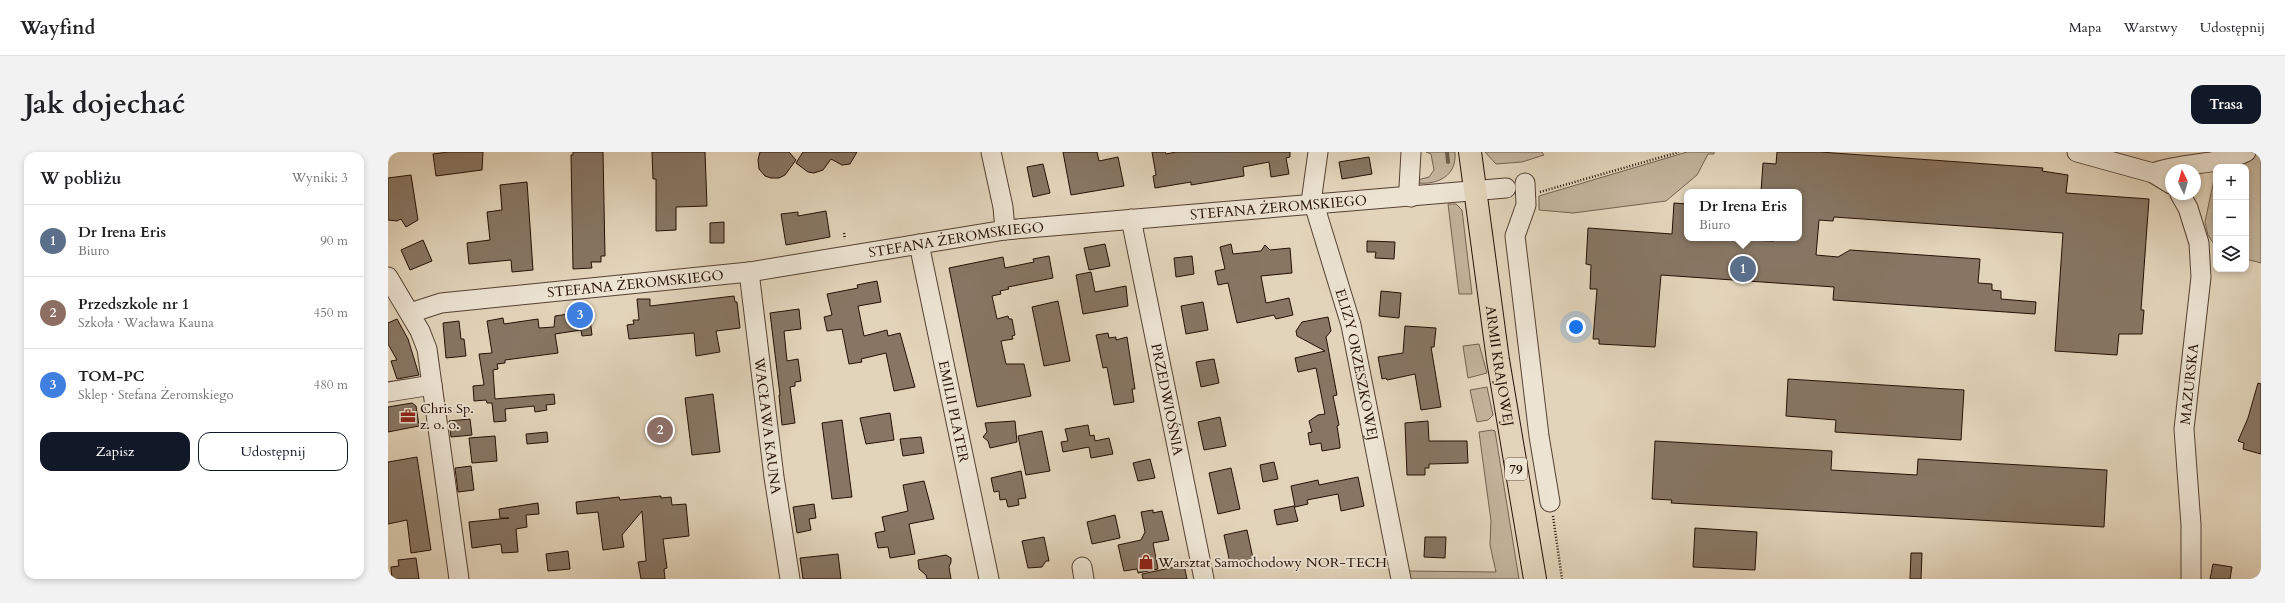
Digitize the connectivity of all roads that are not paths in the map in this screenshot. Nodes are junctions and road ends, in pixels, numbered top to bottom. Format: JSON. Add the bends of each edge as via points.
{"nodes":[{"id":1,"x":991,"y":152,"type":"edge"},
{"id":2,"x":1318,"y":152,"type":"edge"},
{"id":3,"x":1411,"y":152,"type":"edge"},
{"id":4,"x":1470,"y":152,"type":"edge"},
{"id":5,"x":2077,"y":152,"type":"edge"},
{"id":6,"x":2246,"y":152,"type":"edge"},
{"id":7,"x":2153,"y":173,"type":"junction"},
{"id":8,"x":2165,"y":180,"type":"edge"},
{"id":9,"x":1506,"y":188,"type":"dead end"},
{"id":10,"x":1526,"y":190,"type":"road end"},
{"id":11,"x":1474,"y":191,"type":"junction"},
{"id":12,"x":1411,"y":197,"type":"junction"},
{"id":13,"x":2183,"y":200,"type":"edge"},
{"id":14,"x":1314,"y":204,"type":"junction"},
{"id":15,"x":1131,"y":219,"type":"junction"},
{"id":16,"x":1005,"y":230,"type":"junction"},
{"id":17,"x":919,"y":244,"type":"junction"},
{"id":18,"x":749,"y":272,"type":"junction"},
{"id":19,"x":388,"y":277,"type":"edge"},
{"id":20,"x":410,"y":313,"type":"junction"},
{"id":21,"x":432,"y":385,"type":"junction"},
{"id":22,"x":388,"y":392,"type":"edge"},
{"id":23,"x":1550,"y":502,"type":"road end"},
{"id":24,"x":459,"y":579,"type":"edge"},
{"id":25,"x":790,"y":579,"type":"edge"},
{"id":26,"x":989,"y":579,"type":"edge"},
{"id":27,"x":1204,"y":579,"type":"edge"},
{"id":28,"x":1401,"y":579,"type":"edge"},
{"id":29,"x":1535,"y":579,"type":"edge"},
{"id":30,"x":2191,"y":579,"type":"edge"}],
"edges":[{"from":1,"to":16,"type":"street","via":[[1003,207]]},
{"from":2,"to":14,"type":"street","name":"ELIZY ORZESZKOWEJ","via":[[1312,195]]},
{"from":3,"to":12,"type":"street"},
{"from":4,"to":11,"type":"main road","name":"ARMII KRAJOWEJ","number":"79"},
{"from":5,"to":7,"type":"street"},
{"from":6,"to":7,"type":"street","via":[[2212,163],[2165,168]]},
{"from":7,"to":8,"type":"street"},
{"from":9,"to":11,"type":"street","name":"STEFANA ŻEROMSKIEGO"},
{"from":10,"to":23,"type":"street","via":[[1525,210],[1515,236],[1539,436]]},
{"from":11,"to":12,"type":"street","name":"STEFANA ŻEROMSKIEGO"},
{"from":11,"to":29,"type":"main road","name":"ARMII KRAJOWEJ","number":"79","via":[[1498,360]]},
{"from":12,"to":14,"type":"street","name":"STEFANA ŻEROMSKIEGO"},
{"from":13,"to":30,"type":"street","name":"MAZURSKA","via":[[2199,243],[2201,277],[2184,429],[2191,525]]},
{"from":14,"to":15,"type":"street","name":"STEFANA ŻEROMSKIEGO"},
{"from":14,"to":28,"type":"street","name":"ELIZY ORZESZKOWEJ","via":[[1351,325]]},
{"from":15,"to":16,"type":"street","name":"STEFANA ŻEROMSKIEGO"},
{"from":15,"to":27,"type":"street","name":"PRZEDWIOŚNIA"},
{"from":16,"to":17,"type":"street","name":"STEFANA ŻEROMSKIEGO"},
{"from":17,"to":18,"type":"street","name":"STEFANA ŻEROMSKIEGO"},
{"from":17,"to":26,"type":"street","name":"EMILII PLATER"},
{"from":18,"to":20,"type":"street","name":"STEFANA ŻEROMSKIEGO","via":[[441,303]]},
{"from":18,"to":25,"type":"street","name":"WACŁAWA KAUNA","via":[[774,477]]},
{"from":19,"to":20,"type":"street"},
{"from":20,"to":21,"type":"street","via":[[427,349]]},
{"from":21,"to":22,"type":"street"},
{"from":21,"to":24,"type":"street"}]}
